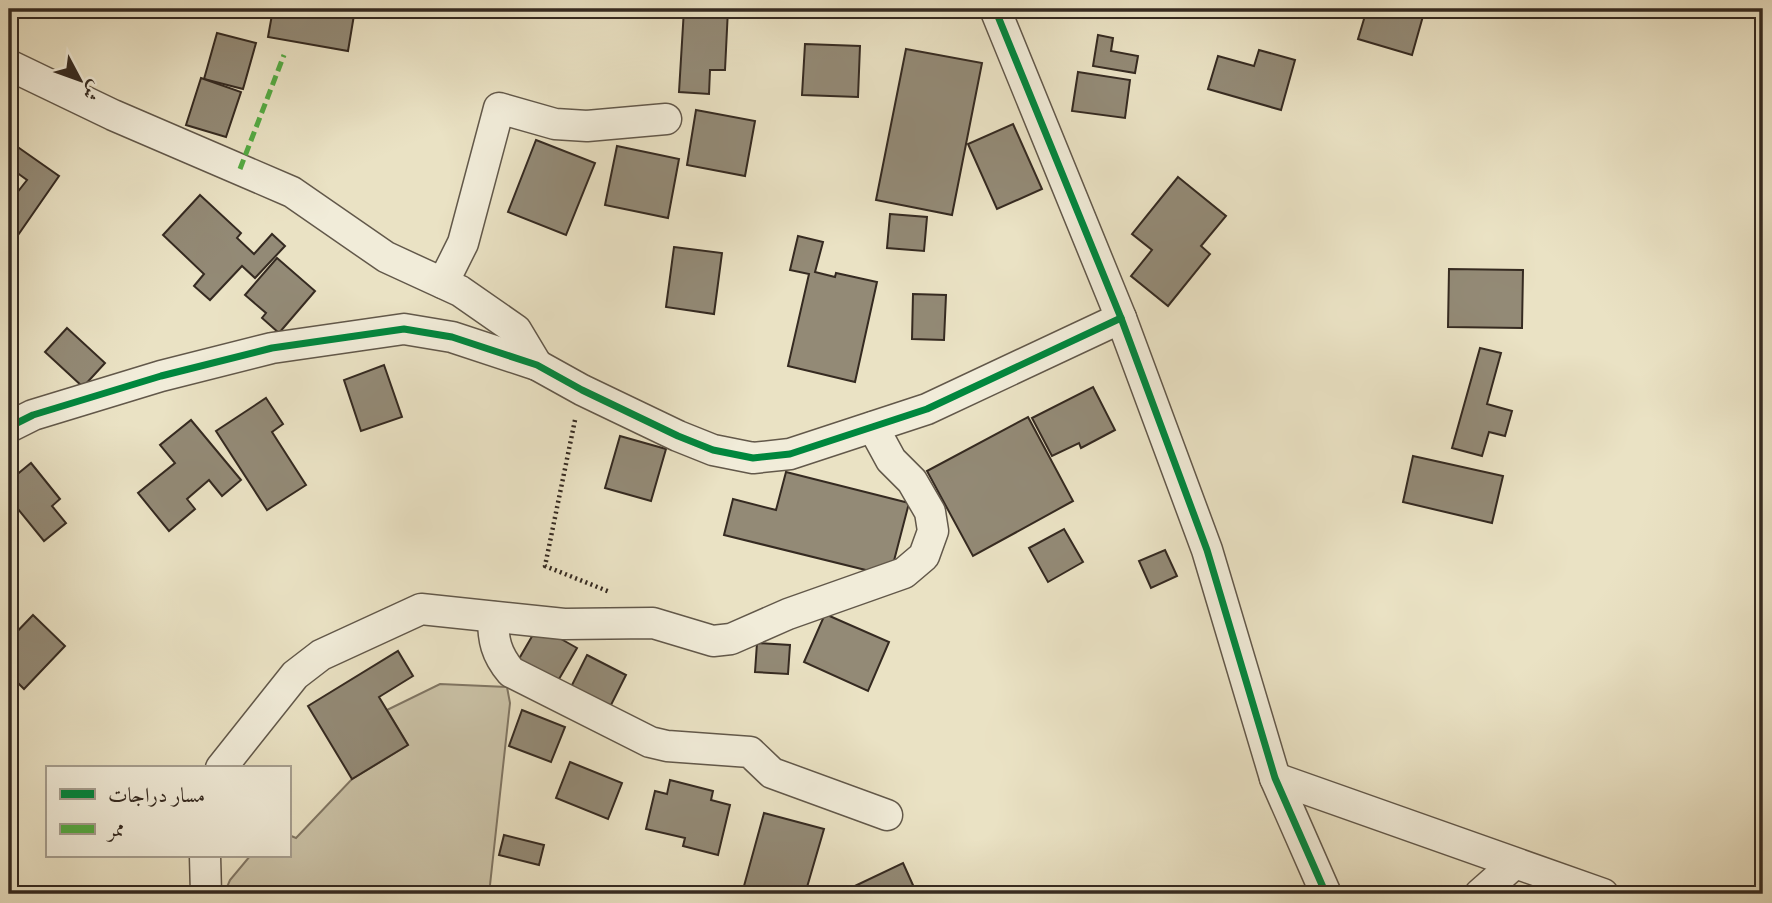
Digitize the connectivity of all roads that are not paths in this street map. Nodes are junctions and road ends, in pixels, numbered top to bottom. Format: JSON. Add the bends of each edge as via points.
{"nodes":[{"id":1,"x":995,"y":9,"type":"edge"},
{"id":2,"x":9,"y":65,"type":"edge"},
{"id":3,"x":666,"y":119,"type":"dead end"},
{"id":4,"x":443,"y":283,"type":"junction"},
{"id":5,"x":1121,"y":318,"type":"junction"},
{"id":6,"x":537,"y":365,"type":"junction"},
{"id":7,"x":9,"y":427,"type":"edge"},
{"id":8,"x":873,"y":427,"type":"junction"},
{"id":9,"x":493,"y":617,"type":"junction"},
{"id":10,"x":223,"y":766,"type":"edge"},
{"id":11,"x":1275,"y":778,"type":"junction"},
{"id":12,"x":887,"y":815,"type":"dead end"},
{"id":13,"x":205,"y":858,"type":"edge"},
{"id":14,"x":1514,"y":864,"type":"junction"},
{"id":15,"x":206,"y":894,"type":"edge"},
{"id":16,"x":1326,"y":894,"type":"edge"},
{"id":17,"x":1480,"y":894,"type":"edge"},
{"id":18,"x":1604,"y":894,"type":"edge"}],
"edges":[{"from":1,"to":5,"type":"street"},
{"from":2,"to":4,"type":"street","via":[[292,192],[386,257]]},
{"from":3,"to":4,"type":"street","via":[[555,124],[499,108],[463,243]]},
{"from":4,"to":6,"type":"street","via":[[516,330]]},
{"from":5,"to":8,"type":"street","via":[[927,410]]},
{"from":5,"to":11,"type":"street","via":[[1207,550]]},
{"from":6,"to":7,"type":"street","via":[[452,337],[404,329],[365,333],[272,348],[161,376],[33,415]]},
{"from":6,"to":8,"type":"street","via":[[678,436],[713,450],[754,458],[790,454]]},
{"from":8,"to":9,"type":"street","via":[[930,512],[933,531],[924,556],[904,573],[732,639],[713,642],[653,623],[564,624]]},
{"from":9,"to":10,"type":"street","via":[[421,609],[321,655],[289,682]]},
{"from":9,"to":12,"type":"street","via":[[493,640],[511,672],[650,742],[750,752],[772,773]]},
{"from":11,"to":14,"type":"street"},
{"from":11,"to":16,"type":"street"},
{"from":13,"to":15,"type":"street"},
{"from":14,"to":17,"type":"street"},
{"from":14,"to":18,"type":"street"}]}
